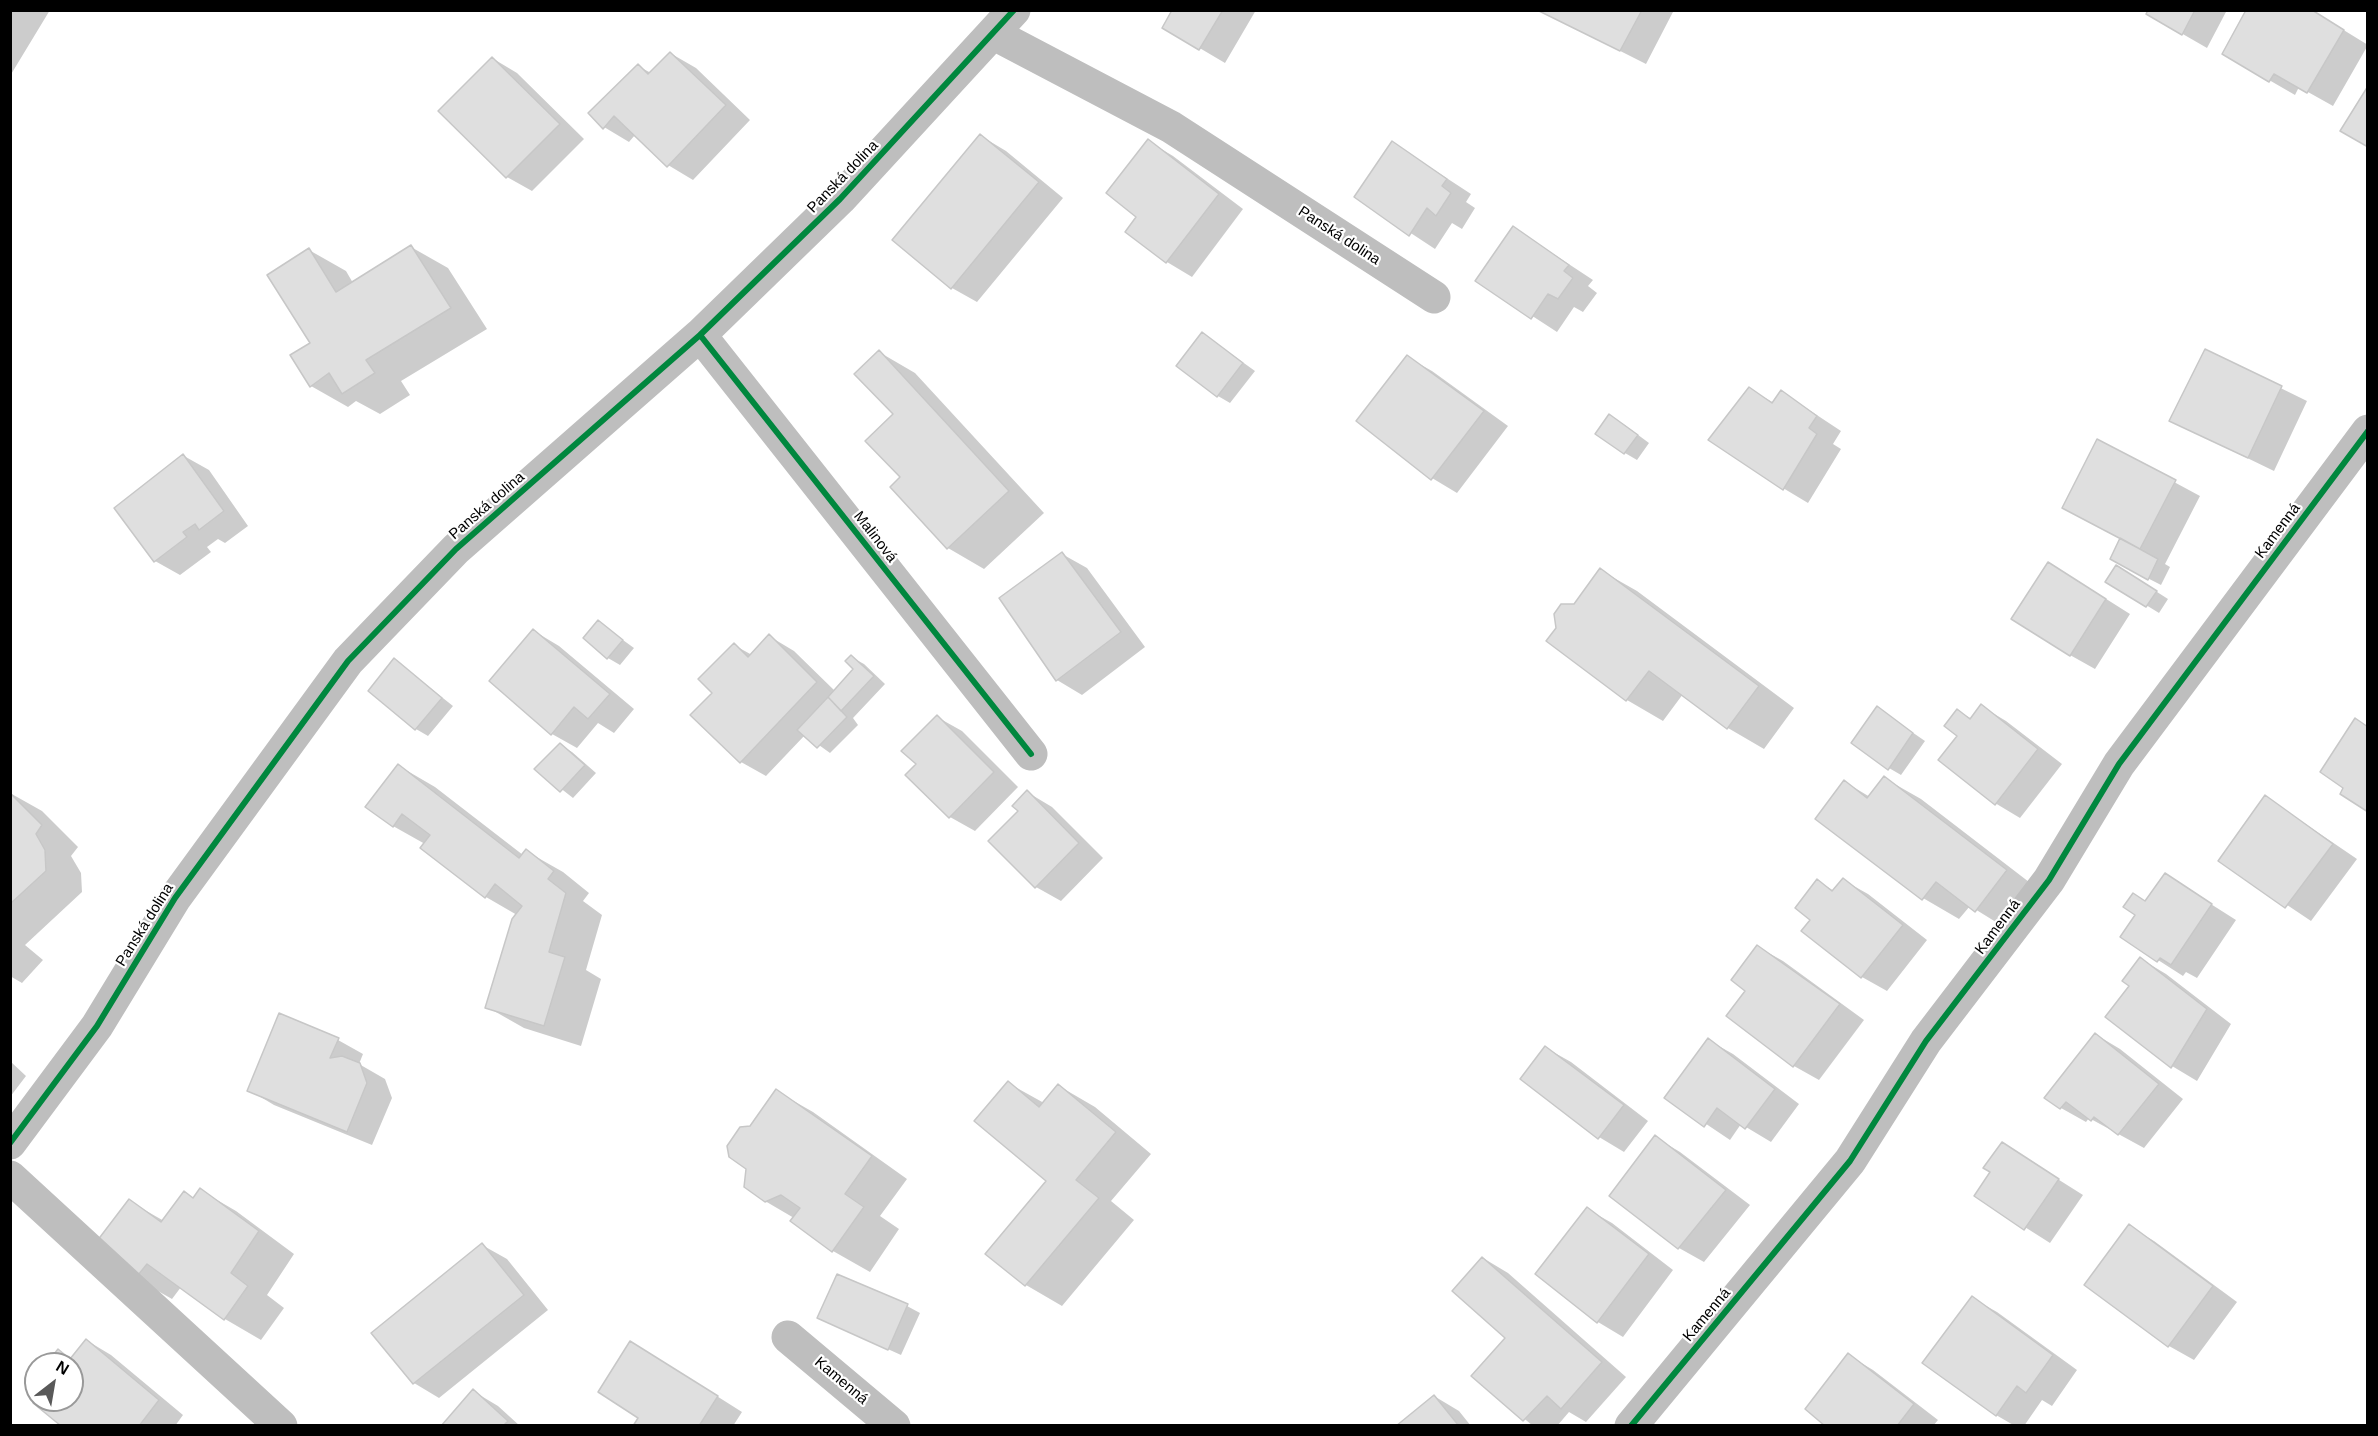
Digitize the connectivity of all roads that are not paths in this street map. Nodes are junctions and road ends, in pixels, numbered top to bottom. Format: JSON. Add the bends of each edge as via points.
{"nodes":[{"id":1,"x":1004,"y":22,"type":"edge"},
{"id":2,"x":1434,"y":297,"type":"dead end"},
{"id":3,"x":700,"y":335,"type":"junction"},
{"id":4,"x":2367,"y":431,"type":"edge"},
{"id":5,"x":1031,"y":754,"type":"dead end"},
{"id":6,"x":10,"y":1143,"type":"edge"},
{"id":7,"x":10,"y":1177,"type":"edge"},
{"id":8,"x":788,"y":1337,"type":"dead end"},
{"id":9,"x":281,"y":1425,"type":"edge"},
{"id":10,"x":894,"y":1425,"type":"edge"},
{"id":11,"x":1631,"y":1425,"type":"edge"}],
"edges":[{"from":1,"to":2,"type":"street","name":"Panská dolina"},
{"from":1,"to":3,"type":"street","name":"Panská dolina","via":[[840,199]]},
{"from":3,"to":5,"type":"street","name":"Malinová"},
{"from":3,"to":6,"type":"street","name":"Panská dolina","via":[[456,549],[348,661],[175,898],[97,1026]]},
{"from":4,"to":11,"type":"street","name":"Kamenná","via":[[2119,764],[2049,880],[1926,1041],[1850,1161]]},
{"from":7,"to":9,"type":"street"},
{"from":8,"to":10,"type":"street","name":"Kamenná"}]}
